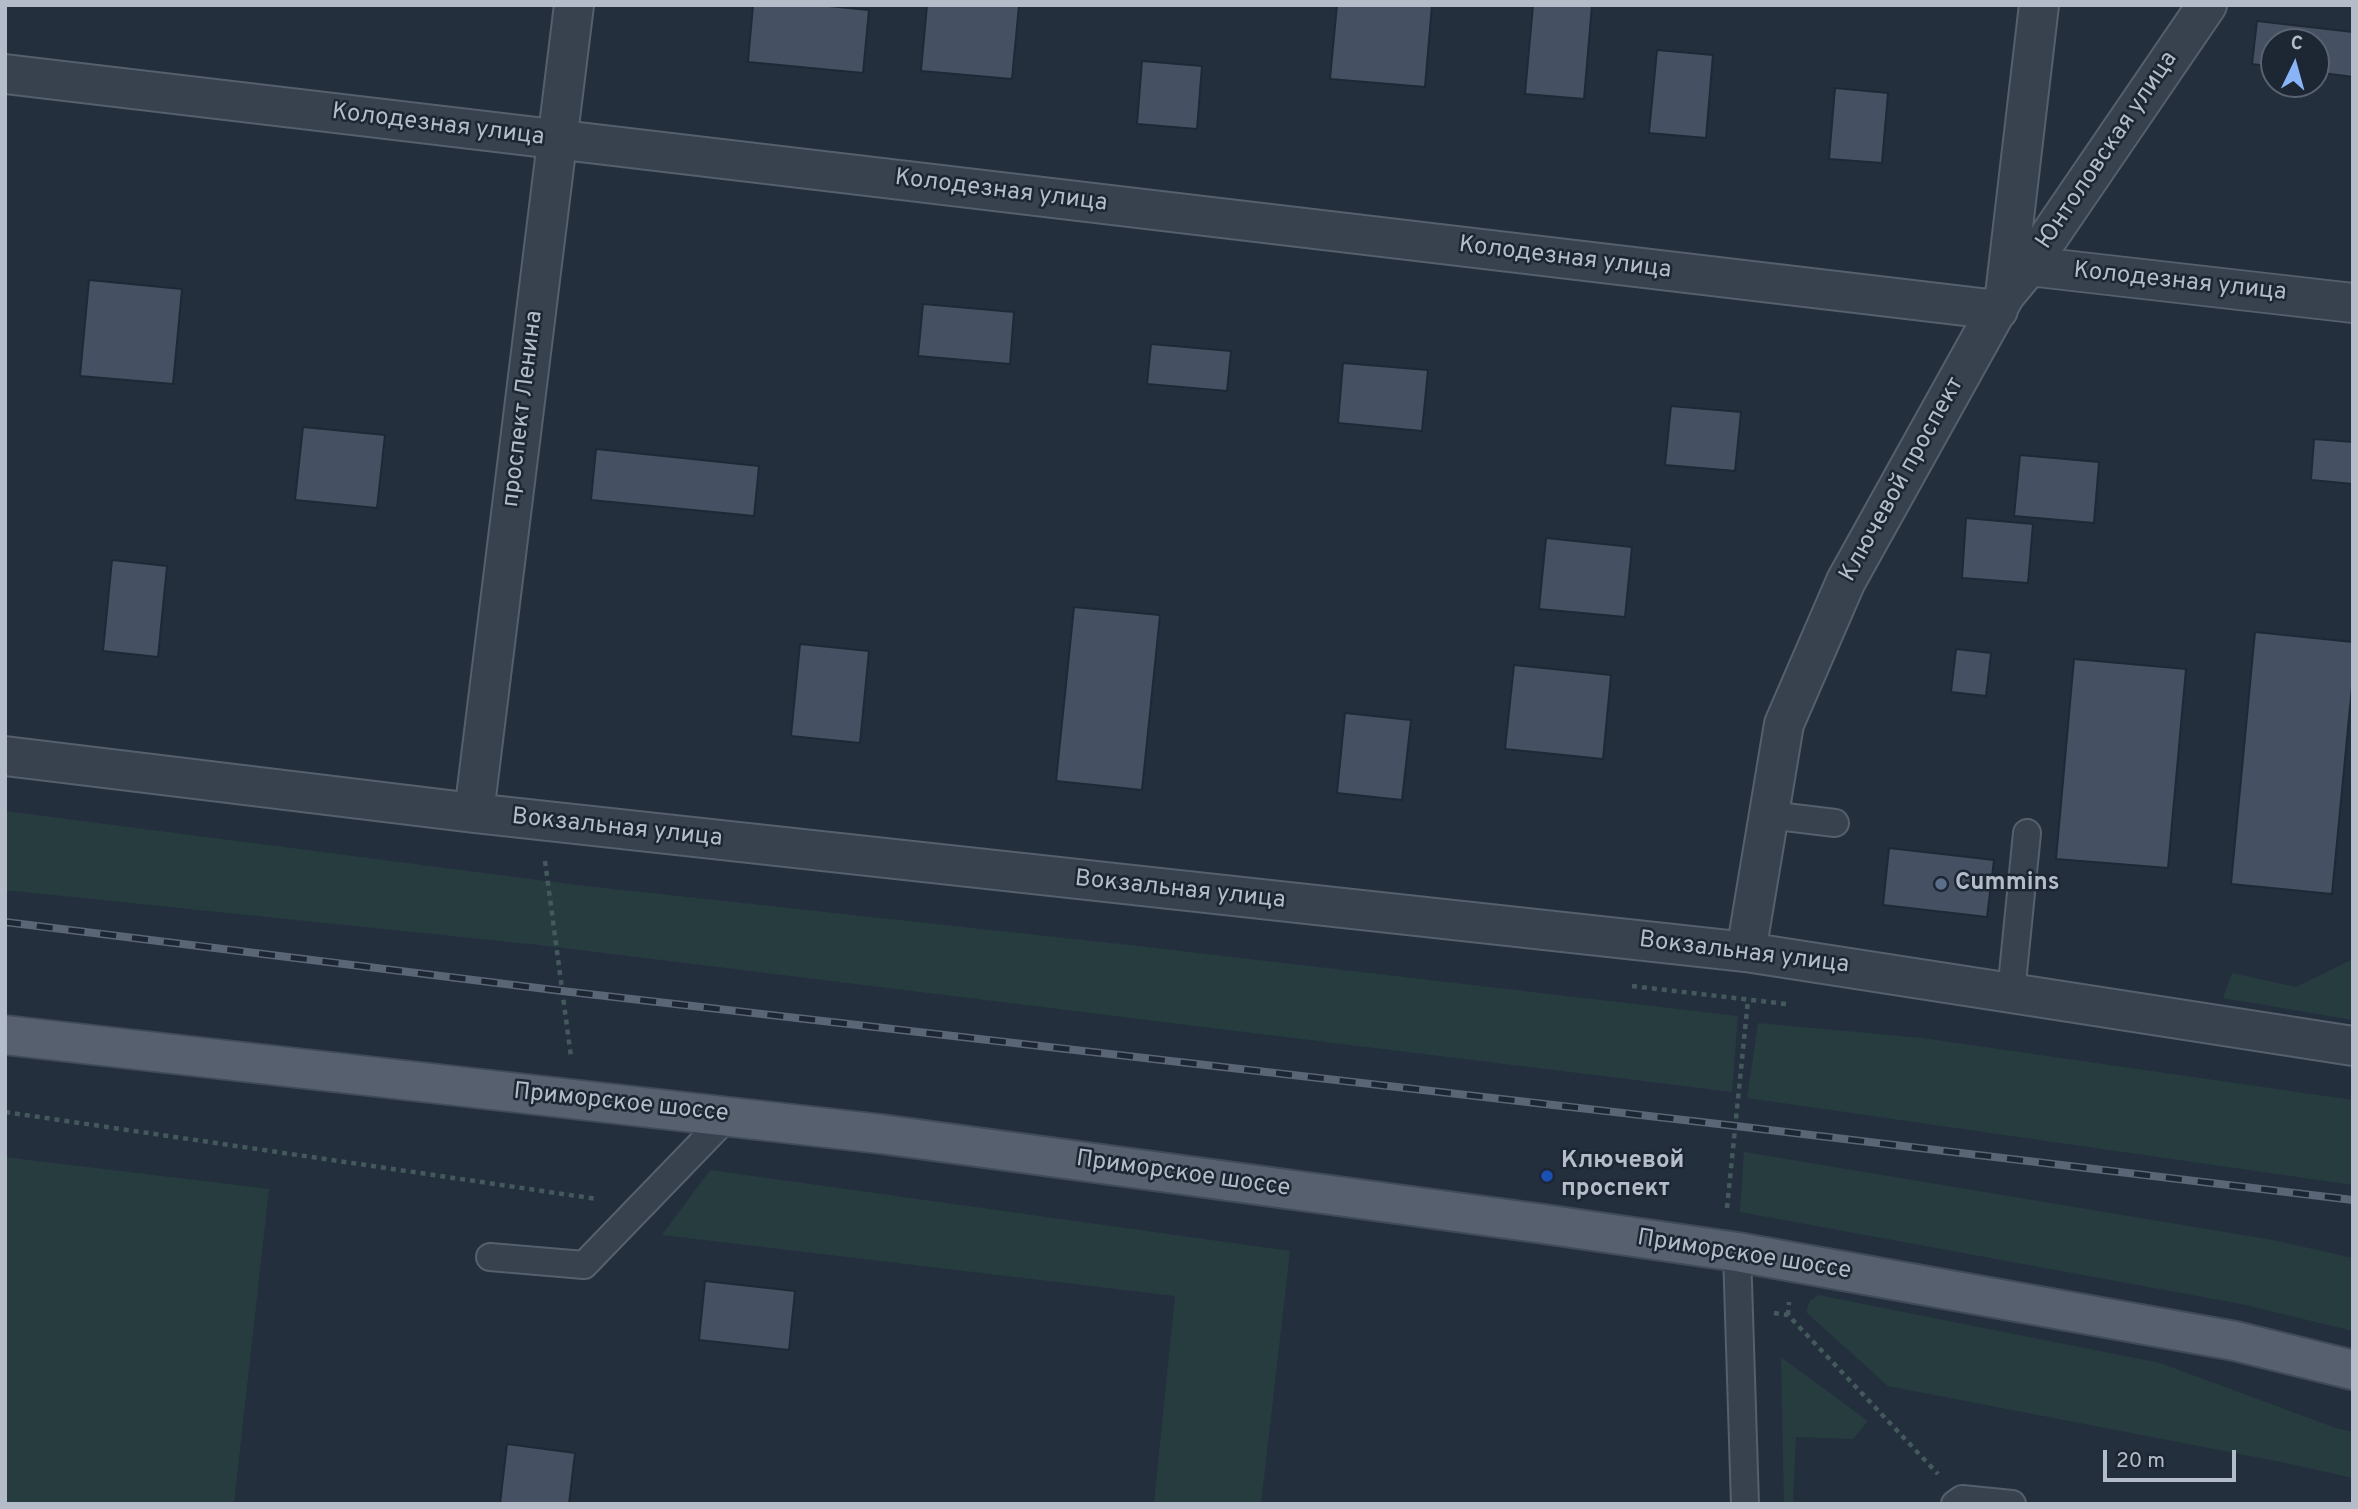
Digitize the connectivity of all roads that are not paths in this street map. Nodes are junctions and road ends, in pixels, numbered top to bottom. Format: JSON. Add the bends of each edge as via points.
{"nodes":[{"id":1,"x":574,"y":5,"type":"edge"},
{"id":2,"x":2039,"y":5,"type":"edge"},
{"id":3,"x":2207,"y":5,"type":"edge"},
{"id":4,"x":5,"y":74,"type":"edge"},
{"id":5,"x":558,"y":140,"type":"junction"},
{"id":6,"x":2010,"y":282,"type":"junction"},
{"id":7,"x":2353,"y":303,"type":"edge"},
{"id":8,"x":5,"y":756,"type":"edge"},
{"id":9,"x":474,"y":813,"type":"junction"},
{"id":10,"x":1769,"y":815,"type":"junction"},
{"id":11,"x":1835,"y":823,"type":"dead end"},
{"id":12,"x":2027,"y":833,"type":"dead end"},
{"id":13,"x":1746,"y":952,"type":"junction"},
{"id":14,"x":2011,"y":993,"type":"junction"},
{"id":15,"x":5,"y":1035,"type":"edge"},
{"id":16,"x":2353,"y":1046,"type":"edge"},
{"id":17,"x":728,"y":1116,"type":"junction"},
{"id":18,"x":1737,"y":1252,"type":"junction"},
{"id":19,"x":490,"y":1257,"type":"dead end"},
{"id":20,"x":2353,"y":1370,"type":"edge"},
{"id":21,"x":1959,"y":1502,"type":"edge"},
{"id":22,"x":1745,"y":1504,"type":"edge"},
{"id":23,"x":2012,"y":1504,"type":"edge"}],
"edges":[{"from":1,"to":5,"type":"street","name":"проспект Ленина"},
{"from":2,"to":6,"type":"street","name":"Ключевой проспект"},
{"from":3,"to":6,"type":"street","name":"Юнтоловская улица"},
{"from":4,"to":5,"type":"street","name":"Колодезная улица"},
{"from":5,"to":6,"type":"street","name":"Колодезная улица"},
{"from":5,"to":9,"type":"street","name":"проспект Ленина"},
{"from":6,"to":7,"type":"street","name":"Колодезная улица"},
{"from":6,"to":10,"type":"street","name":"Ключевой проспект","via":[[1846,581],[1784,724]]},
{"from":8,"to":9,"type":"street","name":"Вокзальная улица"},
{"from":9,"to":13,"type":"street","name":"Вокзальная улица"},
{"from":10,"to":11,"type":"lane"},
{"from":10,"to":13,"type":"street","name":"Ключевой проспект"},
{"from":12,"to":14,"type":"lane"},
{"from":13,"to":14,"type":"street","name":"Вокзальная улица"},
{"from":14,"to":16,"type":"street","name":"Вокзальная улица"},
{"from":15,"to":17,"type":"main road","name":"Приморское шоссе"},
{"from":17,"to":18,"type":"main road","name":"Приморское шоссе"},
{"from":17,"to":19,"type":"lane","via":[[584,1265]]},
{"from":18,"to":20,"type":"main road","name":"Приморское шоссе","via":[[2235,1341]]},
{"from":18,"to":22,"type":"lane"},
{"from":21,"to":23,"type":"lane"}]}
